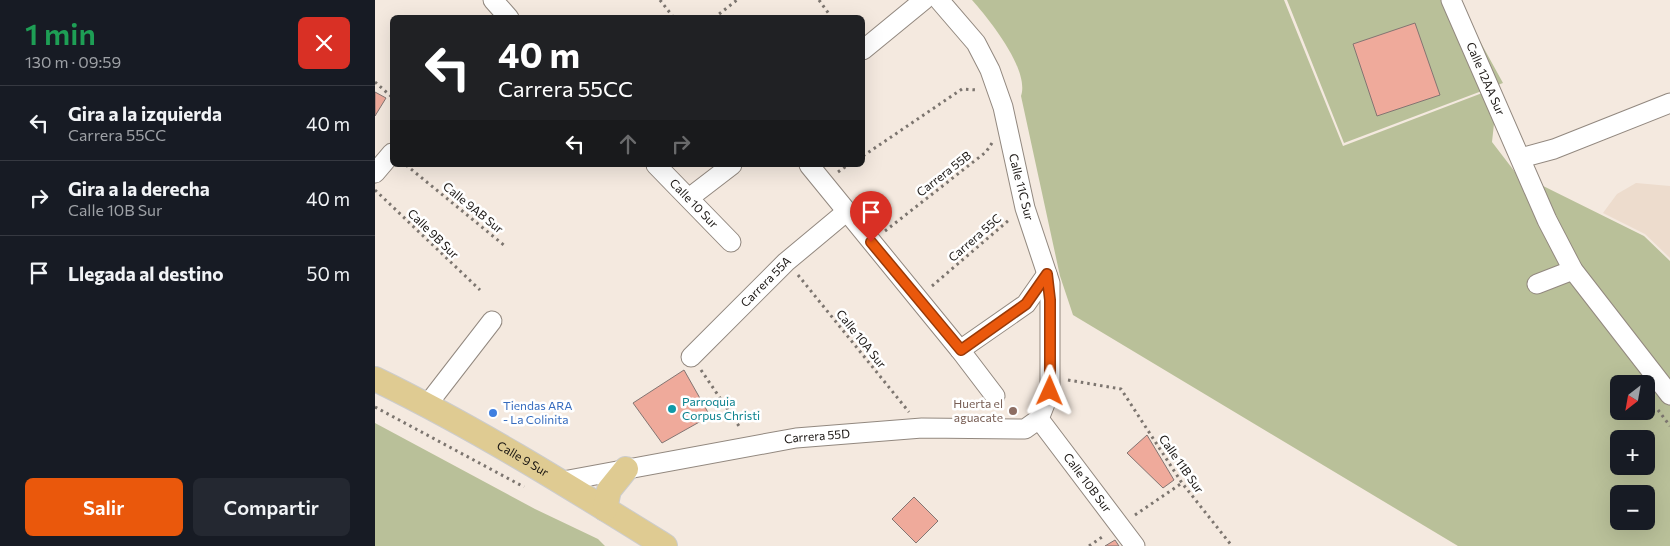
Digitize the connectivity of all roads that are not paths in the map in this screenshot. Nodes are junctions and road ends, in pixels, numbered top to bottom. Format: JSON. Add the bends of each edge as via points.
{"nodes":[{"id":1,"x":493,"y":0,"type":"edge"},
{"id":2,"x":924,"y":0,"type":"edge"},
{"id":3,"x":939,"y":0,"type":"edge"},
{"id":4,"x":1451,"y":0,"type":"edge"},
{"id":5,"x":506,"y":15,"type":"edge"},
{"id":6,"x":865,"y":48,"type":"edge"},
{"id":7,"x":1670,"y":103,"type":"edge"},
{"id":8,"x":390,"y":155,"type":"edge"},
{"id":9,"x":1521,"y":158,"type":"junction"},
{"id":10,"x":658,"y":167,"type":"edge"},
{"id":11,"x":729,"y":167,"type":"edge"},
{"id":12,"x":811,"y":167,"type":"edge"},
{"id":13,"x":375,"y":173,"type":"edge"},
{"id":14,"x":689,"y":198,"type":"junction"},
{"id":15,"x":847,"y":212,"type":"junction"},
{"id":16,"x":731,"y":242,"type":"dead end"},
{"id":17,"x":1573,"y":270,"type":"junction"},
{"id":18,"x":1047,"y":274,"type":"junction"},
{"id":19,"x":1537,"y":284,"type":"dead end"},
{"id":20,"x":1050,"y":300,"type":"junction"},
{"id":21,"x":1026,"y":304,"type":"junction"},
{"id":22,"x":492,"y":320,"type":"dead end"},
{"id":23,"x":961,"y":350,"type":"junction"},
{"id":24,"x":691,"y":357,"type":"dead end"},
{"id":25,"x":375,"y":379,"type":"edge"},
{"id":26,"x":1670,"y":395,"type":"edge"},
{"id":27,"x":995,"y":396,"type":"dead end"},
{"id":28,"x":427,"y":405,"type":"junction"},
{"id":29,"x":1039,"y":419,"type":"junction"},
{"id":30,"x":626,"y":469,"type":"junction"},
{"id":31,"x":563,"y":481,"type":"junction"},
{"id":32,"x":605,"y":509,"type":"junction"},
{"id":33,"x":665,"y":546,"type":"edge"},
{"id":34,"x":1135,"y":546,"type":"edge"}],
"edges":[{"from":1,"to":5,"type":"street"},
{"from":2,"to":6,"type":"street"},
{"from":3,"to":18,"type":"street","name":"Calle 11C Sur","via":[[975,43],[996,86],[1025,208]]},
{"from":4,"to":9,"type":"street","name":"Calle 12AA Sur"},
{"from":7,"to":9,"type":"street","via":[[1554,149]]},
{"from":8,"to":13,"type":"street"},
{"from":9,"to":17,"type":"street","name":"Calle 12AA Sur","via":[[1547,220]]},
{"from":10,"to":14,"type":"street","name":"Calle 10 Sur"},
{"from":11,"to":14,"type":"street"},
{"from":12,"to":15,"type":"street"},
{"from":14,"to":16,"type":"street","name":"Calle 10 Sur"},
{"from":15,"to":23,"type":"street"},
{"from":15,"to":24,"type":"street","name":"Carrera 55A","via":[[786,262]]},
{"from":17,"to":19,"type":"street"},
{"from":17,"to":26,"type":"street","name":"Calle 12AA Sur"},
{"from":18,"to":20,"type":"street","name":"Calle 11C Sur"},
{"from":18,"to":21,"type":"street"},
{"from":20,"to":21,"type":"street"},
{"from":20,"to":29,"type":"street","name":"Calle 11C Sur","via":[[1050,384]]},
{"from":21,"to":23,"type":"street"},
{"from":22,"to":28,"type":"street"},
{"from":23,"to":27,"type":"street"},
{"from":25,"to":28,"type":"main road","name":"Calle 9 Sur"},
{"from":28,"to":31,"type":"main road","name":"Calle 9 Sur"},
{"from":29,"to":30,"type":"street","name":"Carrera 55D","via":[[1025,429],[923,428],[796,438]]},
{"from":29,"to":34,"type":"street","name":"Calle 10B Sur"},
{"from":30,"to":31,"type":"street","name":"Carrera 55D"},
{"from":30,"to":32,"type":"main road","via":[[609,490]]},
{"from":31,"to":32,"type":"main road","name":"Calle 9 Sur"},
{"from":32,"to":33,"type":"main road","name":"Calle 9 Sur"}]}
